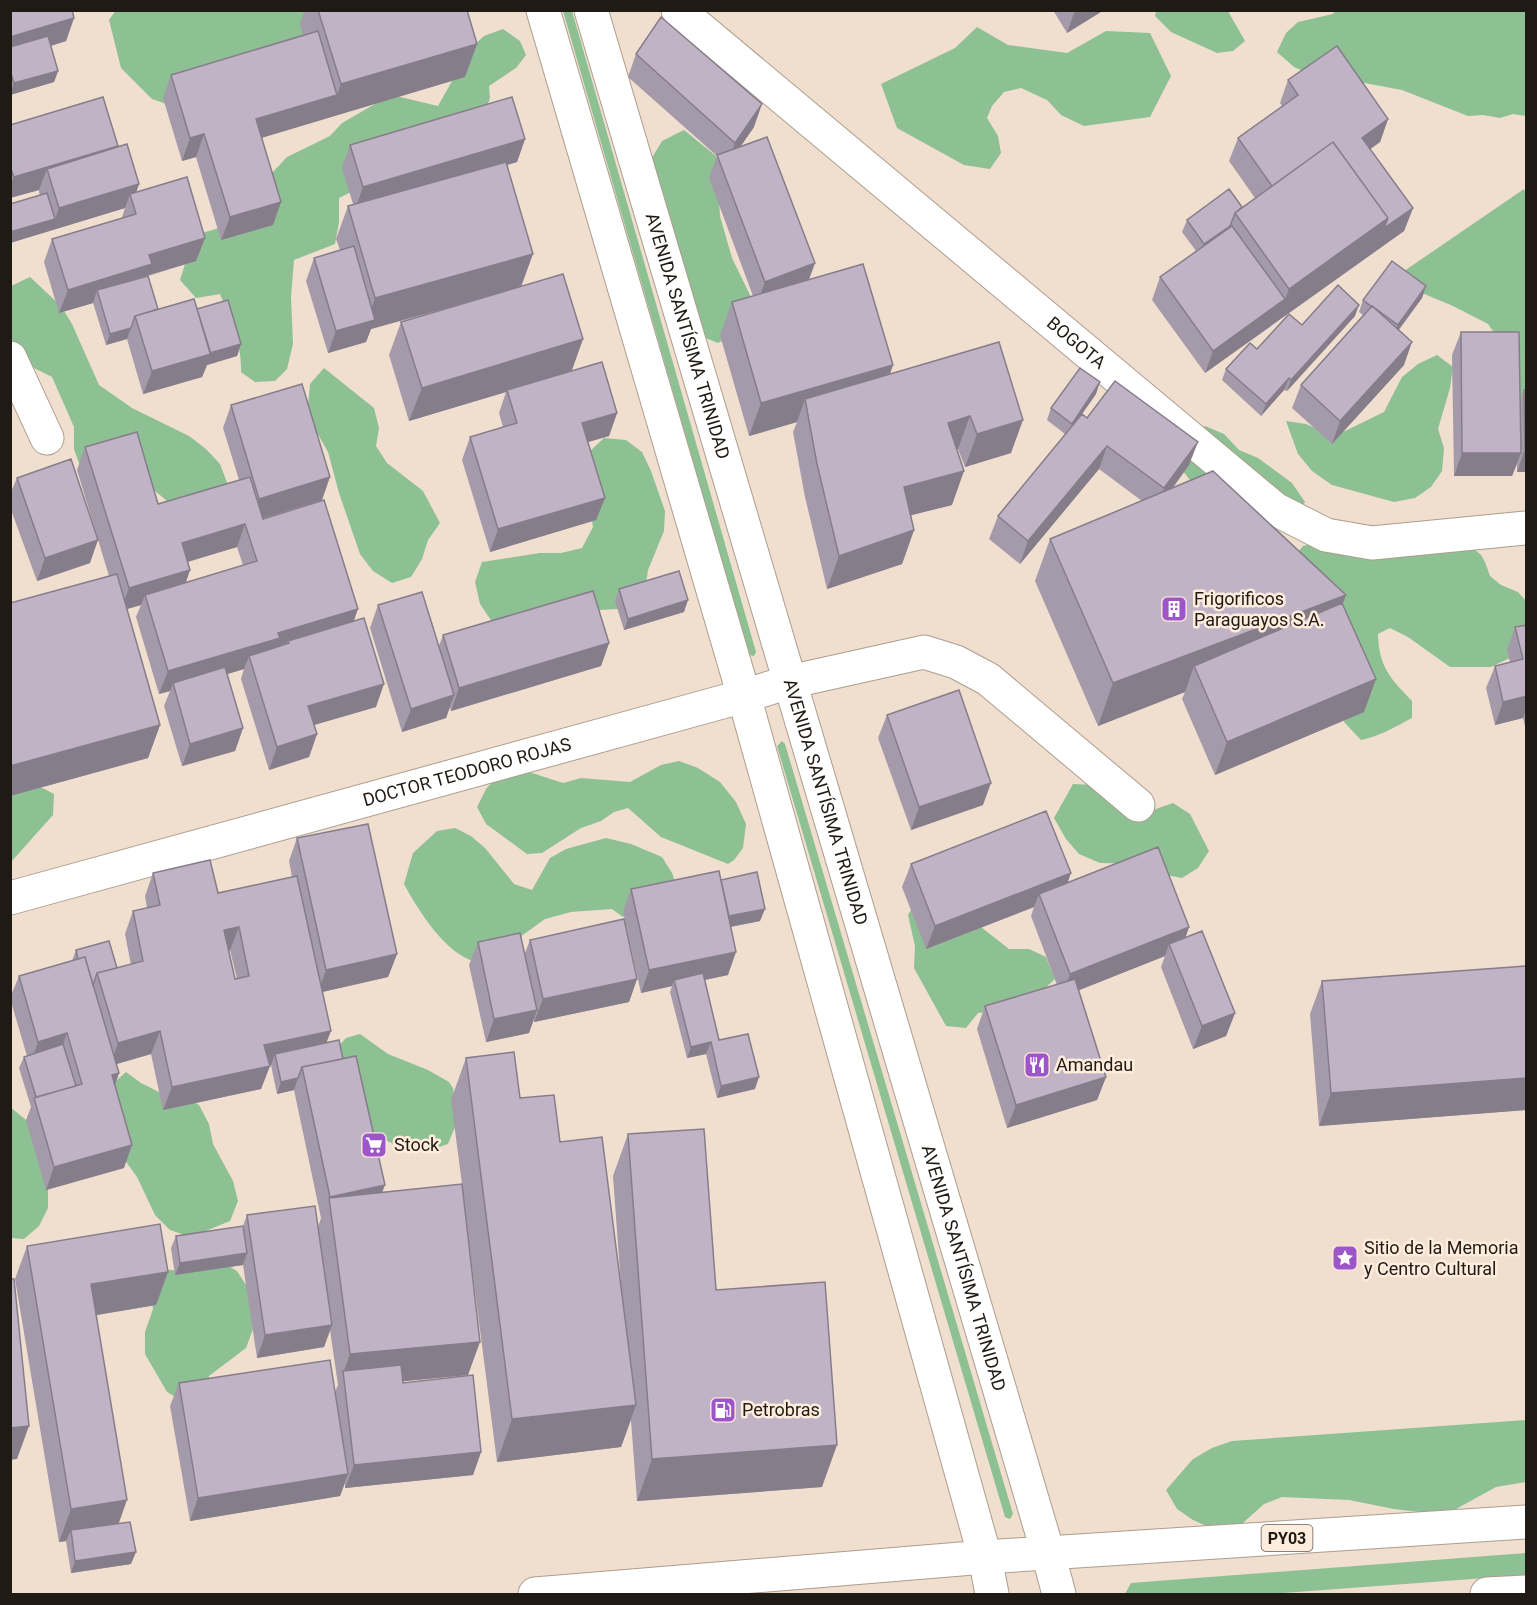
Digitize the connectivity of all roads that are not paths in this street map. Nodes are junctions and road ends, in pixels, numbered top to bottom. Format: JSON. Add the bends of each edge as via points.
{"nodes":[{"id":1,"x":543,"y":10,"type":"edge"},
{"id":2,"x":591,"y":10,"type":"edge"},
{"id":3,"x":678,"y":10,"type":"edge"},
{"id":4,"x":10,"y":358,"type":"edge"},
{"id":5,"x":47,"y":438,"type":"dead end"},
{"id":6,"x":1527,"y":528,"type":"edge"},
{"id":7,"x":789,"y":682,"type":"junction"},
{"id":8,"x":744,"y":696,"type":"junction"},
{"id":9,"x":1138,"y":805,"type":"dead end"},
{"id":10,"x":10,"y":898,"type":"edge"},
{"id":11,"x":1527,"y":1522,"type":"edge"},
{"id":12,"x":1048,"y":1553,"type":"junction"},
{"id":13,"x":985,"y":1557,"type":"junction"},
{"id":14,"x":1527,"y":1592,"type":"edge"},
{"id":15,"x":536,"y":1594,"type":"edge"},
{"id":16,"x":992,"y":1594,"type":"edge"},
{"id":17,"x":1059,"y":1594,"type":"edge"},
{"id":18,"x":1487,"y":1594,"type":"edge"}],
"edges":[{"from":1,"to":8,"type":"main road"},
{"from":2,"to":7,"type":"main road","name":"AVENIDA SANTÍSIMA TRINIDAD"},
{"from":3,"to":6,"type":"main road","name":"BOGOTA","via":[[1275,509],[1326,535],[1372,543]]},
{"from":4,"to":5,"type":"main road"},
{"from":7,"to":8,"type":"main road","name":"DOCTOR TEODORO ROJAS"},
{"from":7,"to":9,"type":"main road","name":"DOCTOR TEODORO ROJAS","via":[[924,652],[956,662],[988,679]]},
{"from":7,"to":12,"type":"main road","name":"AVENIDA SANTÍSIMA TRINIDAD"},
{"from":8,"to":10,"type":"main road","name":"DOCTOR TEODORO ROJAS"},
{"from":8,"to":13,"type":"main road"},
{"from":11,"to":12,"type":"main road","number":"PY03"},
{"from":12,"to":13,"type":"main road","number":"PY03"},
{"from":12,"to":17,"type":"main road","name":"AVENIDA SANTÍSIMA TRINIDAD"},
{"from":13,"to":15,"type":"main road","number":"PY03"},
{"from":13,"to":16,"type":"main road"},
{"from":14,"to":18,"type":"main road"}]}
